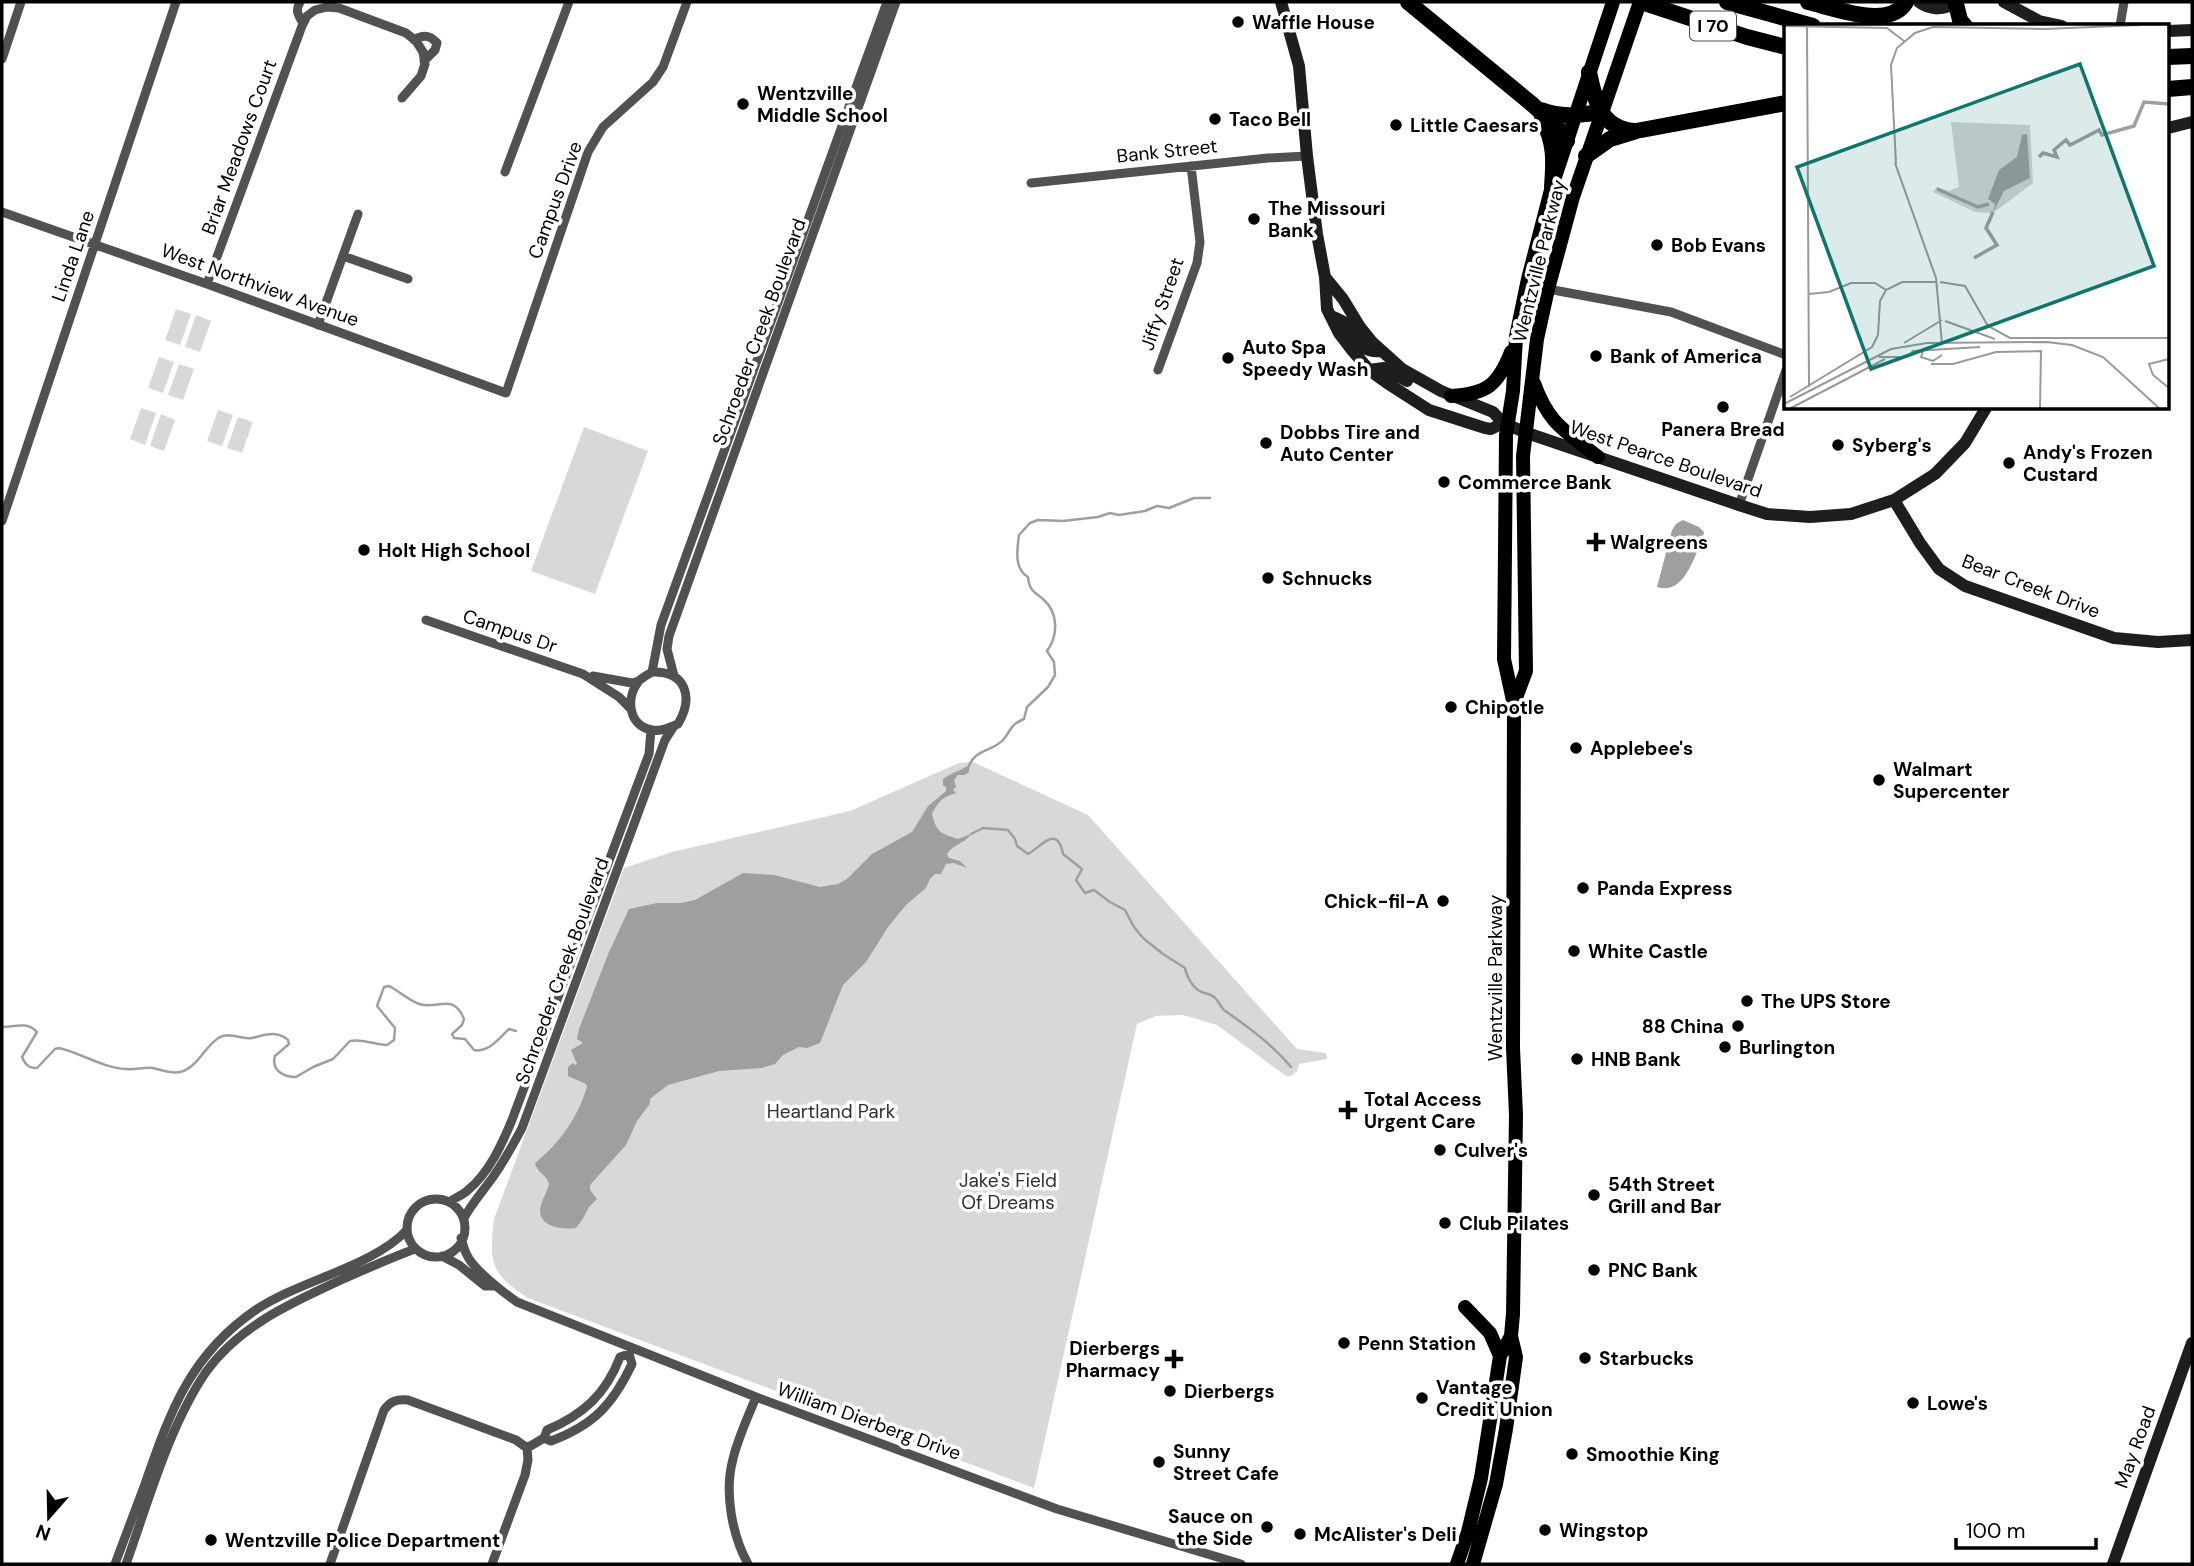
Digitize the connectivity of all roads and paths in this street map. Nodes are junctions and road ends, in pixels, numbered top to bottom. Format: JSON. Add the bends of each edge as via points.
{"nodes":[{"id":1,"x":21,"y":2,"type":"edge"},
{"id":2,"x":176,"y":2,"type":"edge"},
{"id":3,"x":300,"y":2,"type":"edge"},
{"id":4,"x":569,"y":2,"type":"edge"},
{"id":5,"x":687,"y":2,"type":"edge"},
{"id":6,"x":887,"y":2,"type":"edge"},
{"id":7,"x":897,"y":2,"type":"edge"},
{"id":8,"x":1280,"y":2,"type":"edge"},
{"id":9,"x":1408,"y":2,"type":"edge"},
{"id":10,"x":1613,"y":2,"type":"edge"},
{"id":11,"x":1640,"y":2,"type":"edge"},
{"id":12,"x":1727,"y":2,"type":"edge"},
{"id":13,"x":1808,"y":2,"type":"edge"},
{"id":14,"x":1906,"y":2,"type":"edge"},
{"id":15,"x":1919,"y":2,"type":"edge"},
{"id":16,"x":2004,"y":2,"type":"edge"},
{"id":17,"x":2124,"y":2,"type":"edge"},
{"id":18,"x":1956,"y":3,"type":"edge"},
{"id":19,"x":319,"y":5,"type":"edge"},
{"id":20,"x":303,"y":23,"type":"junction"},
{"id":21,"x":1807,"y":24,"type":"edge"},
{"id":22,"x":1963,"y":24,"type":"edge"},
{"id":23,"x":2053,"y":24,"type":"edge"},
{"id":24,"x":2120,"y":24,"type":"edge"},
{"id":25,"x":2192,"y":30,"type":"edge"},
{"id":26,"x":2170,"y":31,"type":"edge"},
{"id":27,"x":414,"y":40,"type":"junction"},
{"id":28,"x":1784,"y":46,"type":"edge"},
{"id":29,"x":2192,"y":56,"type":"edge"},
{"id":30,"x":2170,"y":57,"type":"edge"},
{"id":31,"x":2,"y":59,"type":"edge"},
{"id":32,"x":424,"y":61,"type":"junction"},
{"id":33,"x":1589,"y":72,"type":"junction"},
{"id":34,"x":2192,"y":87,"type":"edge"},
{"id":35,"x":2170,"y":89,"type":"edge"},
{"id":36,"x":402,"y":98,"type":"dead end"},
{"id":37,"x":1784,"y":103,"type":"edge"},
{"id":38,"x":1533,"y":105,"type":"junction"},
{"id":39,"x":1601,"y":112,"type":"junction"},
{"id":40,"x":1574,"y":116,"type":"junction"},
{"id":41,"x":2192,"y":122,"type":"edge"},
{"id":42,"x":2170,"y":128,"type":"edge"},
{"id":43,"x":1636,"y":131,"type":"junction"},
{"id":44,"x":1567,"y":141,"type":"junction"},
{"id":45,"x":1307,"y":156,"type":"junction"},
{"id":46,"x":1586,"y":156,"type":"junction"},
{"id":47,"x":1191,"y":166,"type":"junction"},
{"id":48,"x":505,"y":172,"type":"dead end"},
{"id":49,"x":1031,"y":183,"type":"dead end"},
{"id":50,"x":1552,"y":186,"type":"junction"},
{"id":51,"x":2,"y":212,"type":"edge"},
{"id":52,"x":358,"y":214,"type":"dead end"},
{"id":53,"x":95,"y":244,"type":"junction"},
{"id":54,"x":343,"y":256,"type":"junction"},
{"id":55,"x":1325,"y":277,"type":"junction"},
{"id":56,"x":408,"y":279,"type":"dead end"},
{"id":57,"x":207,"y":284,"type":"junction"},
{"id":58,"x":1548,"y":289,"type":"junction"},
{"id":59,"x":1331,"y":316,"type":"junction"},
{"id":60,"x":318,"y":325,"type":"junction"},
{"id":61,"x":1516,"y":337,"type":"junction"},
{"id":62,"x":1380,"y":351,"type":"junction"},
{"id":63,"x":1784,"y":354,"type":"edge"},
{"id":64,"x":1158,"y":370,"type":"dead end"},
{"id":65,"x":1370,"y":370,"type":"junction"},
{"id":66,"x":1784,"y":376,"type":"edge"},
{"id":67,"x":1532,"y":378,"type":"junction"},
{"id":68,"x":506,"y":393,"type":"joint"},
{"id":69,"x":1448,"y":394,"type":"junction"},
{"id":70,"x":1985,"y":410,"type":"edge"},
{"id":71,"x":1514,"y":428,"type":"junction"},
{"id":72,"x":1598,"y":457,"type":"junction"},
{"id":73,"x":1894,"y":500,"type":"junction"},
{"id":74,"x":1739,"y":505,"type":"junction"},
{"id":75,"x":2,"y":521,"type":"edge"},
{"id":76,"x":426,"y":620,"type":"dead end"},
{"id":77,"x":2192,"y":640,"type":"edge"},
{"id":78,"x":652,"y":672,"type":"junction"},
{"id":79,"x":583,"y":674,"type":"junction"},
{"id":80,"x":674,"y":676,"type":"junction"},
{"id":81,"x":639,"y":681,"type":"junction"},
{"id":82,"x":1514,"y":705,"type":"junction"},
{"id":83,"x":631,"y":709,"type":"junction"},
{"id":84,"x":674,"y":726,"type":"junction"},
{"id":85,"x":651,"y":730,"type":"junction"},
{"id":86,"x":449,"y":1202,"type":"junction"},
{"id":87,"x":464,"y":1218,"type":"junction"},
{"id":88,"x":407,"y":1230,"type":"junction"},
{"id":89,"x":461,"y":1238,"type":"junction"},
{"id":90,"x":415,"y":1249,"type":"junction"},
{"id":91,"x":442,"y":1256,"type":"junction"},
{"id":92,"x":494,"y":1286,"type":"junction"},
{"id":93,"x":1465,"y":1307,"type":"dead end"},
{"id":94,"x":1511,"y":1336,"type":"junction"},
{"id":95,"x":2192,"y":1343,"type":"edge"},
{"id":96,"x":630,"y":1351,"type":"junction"},
{"id":97,"x":1500,"y":1356,"type":"junction"},
{"id":98,"x":756,"y":1397,"type":"junction"},
{"id":99,"x":527,"y":1448,"type":"junction"},
{"id":100,"x":115,"y":1564,"type":"edge"},
{"id":101,"x":126,"y":1564,"type":"edge"},
{"id":102,"x":330,"y":1564,"type":"edge"},
{"id":103,"x":492,"y":1564,"type":"edge"},
{"id":104,"x":748,"y":1564,"type":"edge"},
{"id":105,"x":1241,"y":1564,"type":"edge"},
{"id":106,"x":1457,"y":1564,"type":"edge"},
{"id":107,"x":1473,"y":1564,"type":"edge"},
{"id":108,"x":2113,"y":1564,"type":"edge"}],
"edges":[{"from":1,"to":31,"type":"street"},
{"from":2,"to":53,"type":"street","name":"Linda Lane"},
{"from":3,"to":20,"type":"street","name":"Briar Meadows Court","via":[[296,8]]},
{"from":4,"to":48,"type":"street"},
{"from":5,"to":68,"type":"street","name":"Campus Drive","via":[[663,67],[653,82],[603,127],[588,152]]},
{"from":6,"to":78,"type":"street","name":"Schroeder Creek Boulevard","via":[[661,625]]},
{"from":7,"to":80,"type":"street","name":"Schroeder Creek Boulevard","via":[[669,636],[667,649]]},
{"from":8,"to":45,"type":"street","name":"West Pearce Boulevard","via":[[1299,66]]},
{"from":9,"to":38,"type":"highway"},
{"from":10,"to":33,"type":"main road"},
{"from":11,"to":28,"type":"highway","number":"I 70"},
{"from":11,"to":39,"type":"main road","name":"Wentzville Parkway"},
{"from":12,"to":21,"type":"highway","number":"I 70"},
{"from":13,"to":14,"type":"highway","via":[[1883,17]]},
{"from":15,"to":18,"type":"street","via":[[1931,8]]},
{"from":16,"to":23,"type":"street"},
{"from":17,"to":24,"type":"street"},
{"from":18,"to":22,"type":"highway"},
{"from":19,"to":20,"type":"street"},
{"from":19,"to":27,"type":"street","via":[[406,33]]},
{"from":20,"to":57,"type":"street","name":"Briar Meadows Court"},
{"from":25,"to":26,"type":"street"},
{"from":27,"to":32,"type":"street"},
{"from":27,"to":32,"type":"street","via":[[431,37],[436,43]]},
{"from":29,"to":30,"type":"highway"},
{"from":32,"to":36,"type":"street","via":[[421,76]]},
{"from":33,"to":39,"type":"highway"},
{"from":33,"to":40,"type":"main road"},
{"from":34,"to":35,"type":"highway"},
{"from":37,"to":43,"type":"highway"},
{"from":38,"to":40,"type":"highway","via":[[1551,114]]},
{"from":38,"to":44,"type":"highway"},
{"from":38,"to":50,"type":"highway","via":[[1552,141]]},
{"from":39,"to":40,"type":"highway"},
{"from":39,"to":43,"type":"highway","via":[[1611,124]]},
{"from":39,"to":46,"type":"main road","name":"Wentzville Parkway"},
{"from":40,"to":44,"type":"main road","name":"Wentzville Parkway"},
{"from":41,"to":42,"type":"street"},
{"from":43,"to":46,"type":"highway","via":[[1610,139]]},
{"from":44,"to":50,"type":"main road","name":"Wentzville Parkway"},
{"from":45,"to":47,"type":"street","name":"Bank Street"},
{"from":45,"to":55,"type":"street","name":"West Pearce Boulevard"},
{"from":46,"to":58,"type":"main road","name":"Wentzville Parkway"},
{"from":47,"to":49,"type":"street","name":"Bank Street"},
{"from":47,"to":64,"type":"street","name":"Jiffy Street","via":[[1200,242],[1197,262]]},
{"from":50,"to":61,"type":"main road","name":"Wentzville Parkway"},
{"from":51,"to":53,"type":"street","name":"West Northview Avenue"},
{"from":52,"to":54,"type":"street"},
{"from":53,"to":57,"type":"street","name":"West Northview Avenue"},
{"from":53,"to":75,"type":"street","name":"Linda Lane"},
{"from":54,"to":56,"type":"street"},
{"from":54,"to":60,"type":"street"},
{"from":55,"to":59,"type":"street","name":"West Pearce Boulevard"},
{"from":55,"to":62,"type":"street","name":"West Pearce Boulevard"},
{"from":57,"to":60,"type":"street","name":"West Northview Avenue"},
{"from":58,"to":63,"type":"street","via":[[1671,312]]},
{"from":58,"to":67,"type":"main road","name":"Wentzville Parkway"},
{"from":59,"to":62,"type":"street","via":[[1344,322],[1364,349]]},
{"from":59,"to":65,"type":"street","name":"West Pearce Boulevard"},
{"from":60,"to":68,"type":"street","name":"West Northview Avenue"},
{"from":61,"to":69,"type":"main road","via":[[1497,380],[1481,391]]},
{"from":61,"to":71,"type":"main road","name":"Wentzville Parkway"},
{"from":62,"to":69,"type":"street","name":"West Pearce Boulevard"},
{"from":65,"to":69,"type":"street","via":[[1384,368],[1435,395]]},
{"from":65,"to":71,"type":"street","name":"West Pearce Boulevard","via":[[1429,410],[1485,428]]},
{"from":66,"to":74,"type":"street"},
{"from":67,"to":71,"type":"main road","name":"Wentzville Parkway"},
{"from":67,"to":72,"type":"main road","via":[[1551,418]]},
{"from":69,"to":71,"type":"street","name":"West Pearce Boulevard","via":[[1493,412]]},
{"from":70,"to":73,"type":"street","name":"West Pearce Boulevard","via":[[1965,443],[1935,474]]},
{"from":71,"to":72,"type":"street","name":"West Pearce Boulevard"},
{"from":71,"to":82,"type":"main road","name":"Wentzville Parkway","via":[[1523,456],[1525,671]]},
{"from":71,"to":82,"type":"main road","name":"Wentzville Parkway","via":[[1506,435],[1504,659]]},
{"from":72,"to":74,"type":"street","name":"West Pearce Boulevard"},
{"from":73,"to":74,"type":"street","name":"West Pearce Boulevard","via":[[1851,514],[1810,517],[1767,514]]},
{"from":73,"to":77,"type":"street","name":"Bear Creek Drive","via":[[1939,569],[1965,586],[2114,638]]},
{"from":76,"to":79,"type":"street","name":"Campus Dr"},
{"from":78,"to":80,"type":"street"},
{"from":78,"to":81,"type":"street"},
{"from":79,"to":81,"type":"street","name":"Campus Dr"},
{"from":79,"to":83,"type":"street","name":"Campus Dr"},
{"from":80,"to":84,"type":"street","via":[[688,705]]},
{"from":81,"to":83,"type":"street"},
{"from":82,"to":94,"type":"main road","name":"Wentzville Parkway","via":[[1516,1115]]},
{"from":83,"to":85,"type":"street","via":[[635,721]]},
{"from":84,"to":85,"type":"street"},
{"from":84,"to":87,"type":"street","name":"Schroeder Creek Boulevard","via":[[522,1128]]},
{"from":85,"to":86,"type":"street","name":"Schroeder Creek Boulevard","via":[[649,754],[506,1134],[484,1172]]},
{"from":86,"to":87,"type":"street"},
{"from":86,"to":88,"type":"street","via":[[420,1203],[411,1212]]},
{"from":87,"to":89,"type":"street"},
{"from":88,"to":90,"type":"street"},
{"from":88,"to":100,"type":"street","via":[[387,1248],[258,1309],[200,1362],[173,1408]]},
{"from":89,"to":91,"type":"street"},
{"from":89,"to":92,"type":"street","name":"William Dierberg Drive","via":[[468,1258]]},
{"from":90,"to":91,"type":"street"},
{"from":90,"to":101,"type":"street","via":[[264,1318],[230,1345],[207,1371],[184,1410]]},
{"from":91,"to":92,"type":"street","name":"William Dierberg Drive","via":[[485,1286]]},
{"from":92,"to":96,"type":"street","name":"William Dierberg Drive","via":[[517,1302]]},
{"from":93,"to":97,"type":"main road","via":[[1490,1333]]},
{"from":94,"to":97,"type":"main road","name":"Wentzville Parkway"},
{"from":94,"to":107,"type":"main road","name":"Wentzville Parkway","via":[[1516,1357],[1506,1429]]},
{"from":95,"to":108,"type":"street","name":"May Road"},
{"from":96,"to":98,"type":"street","name":"William Dierberg Drive"},
{"from":96,"to":99,"type":"street","via":[[620,1357],[596,1399]]},
{"from":97,"to":106,"type":"main road","name":"Wentzville Parkway","via":[[1480,1478]]},
{"from":98,"to":104,"type":"street","via":[[733,1459],[729,1490],[735,1529]]},
{"from":98,"to":105,"type":"street","name":"William Dierberg Drive","via":[[1057,1509]]},
{"from":99,"to":102,"type":"street","via":[[516,1440],[397,1399],[384,1410]]},
{"from":99,"to":103,"type":"street","via":[[525,1475]]}]}
